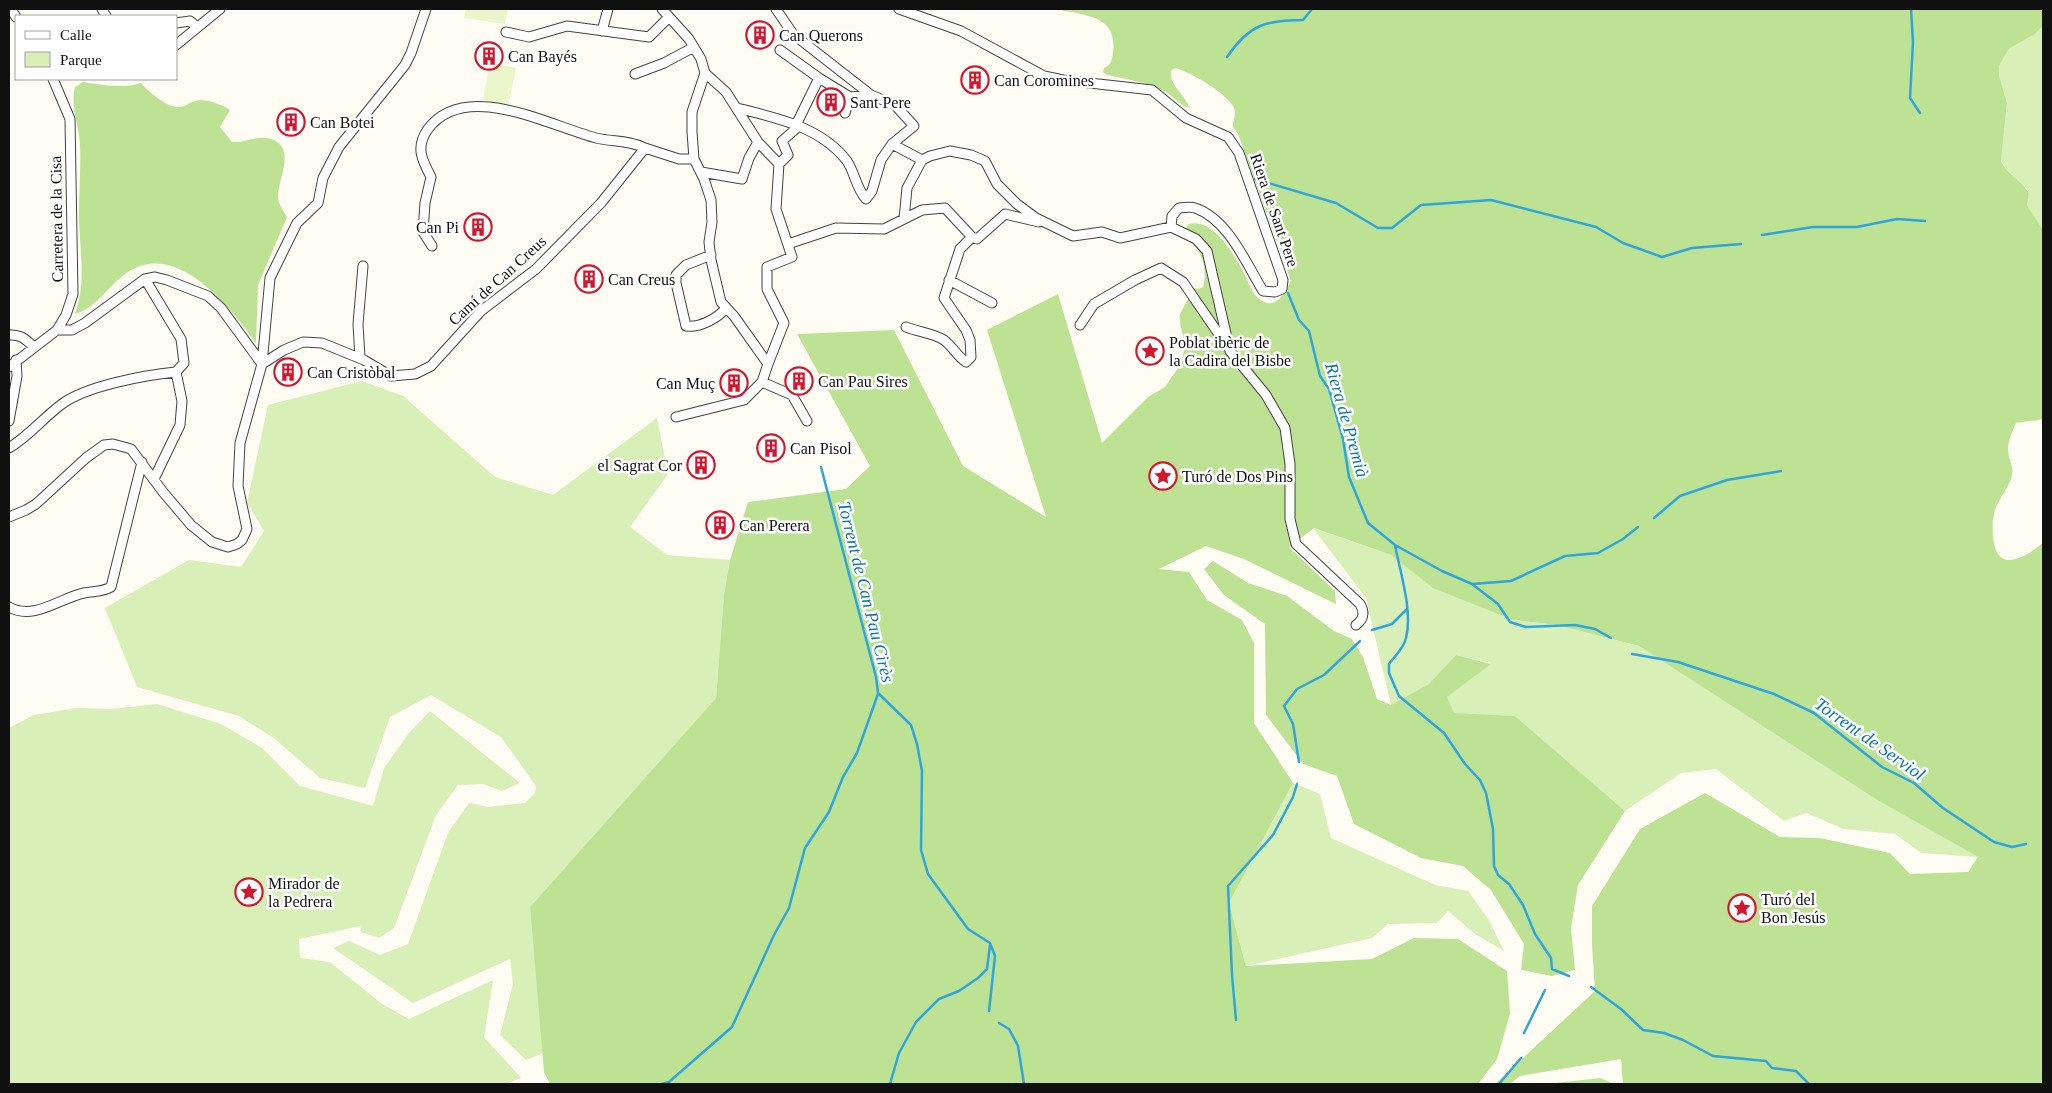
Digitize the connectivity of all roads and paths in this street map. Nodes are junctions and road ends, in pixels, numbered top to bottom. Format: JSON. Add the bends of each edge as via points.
{"nodes":[{"id":1,"x":220,"y":9,"type":"edge"},
{"id":2,"x":426,"y":9,"type":"edge"},
{"id":3,"x":608,"y":9,"type":"edge"},
{"id":4,"x":662,"y":9,"type":"edge"},
{"id":5,"x":776,"y":9,"type":"edge"},
{"id":6,"x":899,"y":9,"type":"edge"},
{"id":7,"x":669,"y":17,"type":"junction"},
{"id":8,"x":178,"y":23,"type":"edge"},
{"id":9,"x":197,"y":28,"type":"junction"},
{"id":10,"x":602,"y":31,"type":"junction"},
{"id":11,"x":506,"y":32,"type":"dead end"},
{"id":12,"x":178,"y":43,"type":"edge"},
{"id":13,"x":694,"y":47,"type":"junction"},
{"id":14,"x":780,"y":50,"type":"dead end"},
{"id":15,"x":705,"y":73,"type":"junction"},
{"id":16,"x":635,"y":74,"type":"dead end"},
{"id":17,"x":819,"y":78,"type":"junction"},
{"id":18,"x":55,"y":80,"type":"edge"},
{"id":19,"x":871,"y":95,"type":"junction"},
{"id":20,"x":850,"y":97,"type":"junction"},
{"id":21,"x":737,"y":108,"type":"junction"},
{"id":22,"x":845,"y":113,"type":"dead end"},
{"id":23,"x":798,"y":125,"type":"junction"},
{"id":24,"x":758,"y":142,"type":"junction"},
{"id":25,"x":892,"y":144,"type":"junction"},
{"id":26,"x":645,"y":148,"type":"junction"},
{"id":27,"x":694,"y":159,"type":"junction"},
{"id":28,"x":922,"y":160,"type":"junction"},
{"id":29,"x":779,"y":164,"type":"junction"},
{"id":30,"x":701,"y":172,"type":"junction"},
{"id":31,"x":904,"y":219,"type":"junction"},
{"id":32,"x":1049,"y":224,"type":"junction"},
{"id":33,"x":1172,"y":227,"type":"junction"},
{"id":34,"x":972,"y":237,"type":"junction"},
{"id":35,"x":788,"y":244,"type":"junction"},
{"id":36,"x":432,"y":246,"type":"dead end"},
{"id":37,"x":710,"y":255,"type":"junction"},
{"id":38,"x":363,"y":266,"type":"dead end"},
{"id":39,"x":145,"y":279,"type":"junction"},
{"id":40,"x":949,"y":280,"type":"junction"},
{"id":41,"x":992,"y":303,"type":"dead end"},
{"id":42,"x":726,"y":308,"type":"junction"},
{"id":43,"x":1080,"y":325,"type":"dead end"},
{"id":44,"x":906,"y":327,"type":"dead end"},
{"id":45,"x":57,"y":330,"type":"junction"},
{"id":46,"x":9,"y":335,"type":"edge"},
{"id":47,"x":34,"y":347,"type":"junction"},
{"id":48,"x":1230,"y":352,"type":"junction"},
{"id":49,"x":360,"y":358,"type":"junction"},
{"id":50,"x":12,"y":363,"type":"edge"},
{"id":51,"x":262,"y":364,"type":"junction"},
{"id":52,"x":768,"y":364,"type":"junction"},
{"id":53,"x":176,"y":372,"type":"junction"},
{"id":54,"x":762,"y":382,"type":"junction"},
{"id":55,"x":676,"y":417,"type":"dead end"},
{"id":56,"x":9,"y":421,"type":"edge"},
{"id":57,"x":807,"y":422,"type":"dead end"},
{"id":58,"x":9,"y":448,"type":"edge"},
{"id":59,"x":142,"y":462,"type":"junction"},
{"id":60,"x":154,"y":479,"type":"junction"},
{"id":61,"x":9,"y":516,"type":"edge"},
{"id":62,"x":9,"y":607,"type":"edge"},
{"id":63,"x":1356,"y":625,"type":"dead end"}],
"edges":[{"from":1,"to":9,"type":"street"},
{"from":2,"to":51,"type":"street","via":[[405,65],[339,147],[324,178],[318,203],[298,223],[270,278]]},
{"from":3,"to":10,"type":"street"},
{"from":4,"to":7,"type":"street"},
{"from":5,"to":19,"type":"street","via":[[794,34]]},
{"from":6,"to":33,"type":"street","name":"Riera de Sant Pere","via":[[961,31],[1044,76],[1152,90],[1186,118],[1228,137],[1239,152],[1283,280],[1282,289],[1263,291],[1230,235],[1194,207],[1179,208],[1172,216]]},
{"from":7,"to":10,"type":"street","via":[[649,37]]},
{"from":7,"to":13,"type":"street"},
{"from":8,"to":9,"type":"street","via":[[190,21]]},
{"from":9,"to":12,"type":"street"},
{"from":10,"to":11,"type":"street","via":[[567,26],[529,37]]},
{"from":13,"to":15,"type":"street"},
{"from":13,"to":16,"type":"street"},
{"from":14,"to":17,"type":"street"},
{"from":15,"to":21,"type":"street","via":[[726,92]]},
{"from":15,"to":27,"type":"street","via":[[692,112]]},
{"from":17,"to":20,"type":"street"},
{"from":17,"to":23,"type":"street"},
{"from":18,"to":45,"type":"street","name":"Carretera de la Cisa","via":[[70,119],[73,294]]},
{"from":19,"to":20,"type":"street"},
{"from":19,"to":25,"type":"street","via":[[895,106],[914,126]]},
{"from":20,"to":22,"type":"street"},
{"from":21,"to":23,"type":"street"},
{"from":21,"to":24,"type":"street"},
{"from":23,"to":25,"type":"street","via":[[836,147],[849,164],[860,192],[866,198],[872,191],[881,160]]},
{"from":23,"to":29,"type":"street","via":[[782,141],[788,155]]},
{"from":24,"to":29,"type":"street"},
{"from":24,"to":30,"type":"street","via":[[742,179]]},
{"from":25,"to":28,"type":"street"},
{"from":26,"to":27,"type":"street","via":[[679,159]]},
{"from":26,"to":36,"type":"street","via":[[636,143],[597,138],[511,110],[484,107],[453,109],[435,119],[422,137],[421,158],[431,177],[423,232]]},
{"from":26,"to":49,"type":"street","name":"Camí de Can Creus","via":[[601,203],[536,269],[481,311],[431,366],[415,374],[391,376]]},
{"from":27,"to":30,"type":"street"},
{"from":28,"to":31,"type":"street","via":[[907,188]]},
{"from":28,"to":32,"type":"street","via":[[950,151],[985,161],[997,184],[1017,204]]},
{"from":29,"to":35,"type":"street","via":[[776,209]]},
{"from":30,"to":37,"type":"street","via":[[711,200]]},
{"from":31,"to":34,"type":"street","via":[[922,210],[945,208]]},
{"from":31,"to":35,"type":"street","via":[[884,229],[836,228]]},
{"from":32,"to":33,"type":"street","via":[[1074,236],[1102,232],[1120,238]]},
{"from":32,"to":34,"type":"street","via":[[1005,214],[977,239]]},
{"from":33,"to":48,"type":"street","via":[[1196,239],[1207,251]]},
{"from":34,"to":40,"type":"street","via":[[960,248]]},
{"from":35,"to":52,"type":"street","via":[[792,257],[767,267],[767,289],[784,323]]},
{"from":37,"to":42,"type":"street","via":[[721,302]]},
{"from":37,"to":42,"type":"street","via":[[686,265],[676,275],[686,326],[694,327],[719,316]]},
{"from":38,"to":49,"type":"street","via":[[358,324]]},
{"from":39,"to":45,"type":"street","via":[[85,323],[72,330]]},
{"from":39,"to":51,"type":"street","via":[[156,277],[208,296],[221,308]]},
{"from":39,"to":53,"type":"street","via":[[181,339],[184,363]]},
{"from":40,"to":41,"type":"street"},
{"from":40,"to":44,"type":"street","via":[[944,298],[970,340],[971,357],[966,362],[935,335]]},
{"from":42,"to":52,"type":"street"},
{"from":43,"to":48,"type":"street","via":[[1094,304],[1161,268],[1183,282]]},
{"from":45,"to":47,"type":"street","name":"Carretera de la Cisa"},
{"from":46,"to":47,"type":"street","via":[[23,336]]},
{"from":47,"to":50,"type":"street","name":"Carretera de la Cisa"},
{"from":48,"to":63,"type":"street","via":[[1266,395],[1285,428],[1290,464],[1290,519],[1296,544],[1360,604],[1364,613],[1362,621]]},
{"from":49,"to":51,"type":"street","name":"Camí de Can Creus","via":[[322,343],[302,342]]},
{"from":50,"to":56,"type":"street","via":[[17,376]]},
{"from":51,"to":60,"type":"street","via":[[240,443],[238,486],[247,529],[242,540],[228,547],[212,542],[191,526]]},
{"from":52,"to":54,"type":"street"},
{"from":53,"to":58,"type":"street","via":[[79,394]]},
{"from":53,"to":60,"type":"street","via":[[182,401],[180,426]]},
{"from":54,"to":55,"type":"street","via":[[744,400]]},
{"from":54,"to":57,"type":"street","via":[[792,395]]},
{"from":59,"to":60,"type":"street"},
{"from":59,"to":61,"type":"street","via":[[131,449],[104,445],[36,504]]},
{"from":59,"to":62,"type":"street","via":[[112,587],[30,611],[16,611]]}]}
